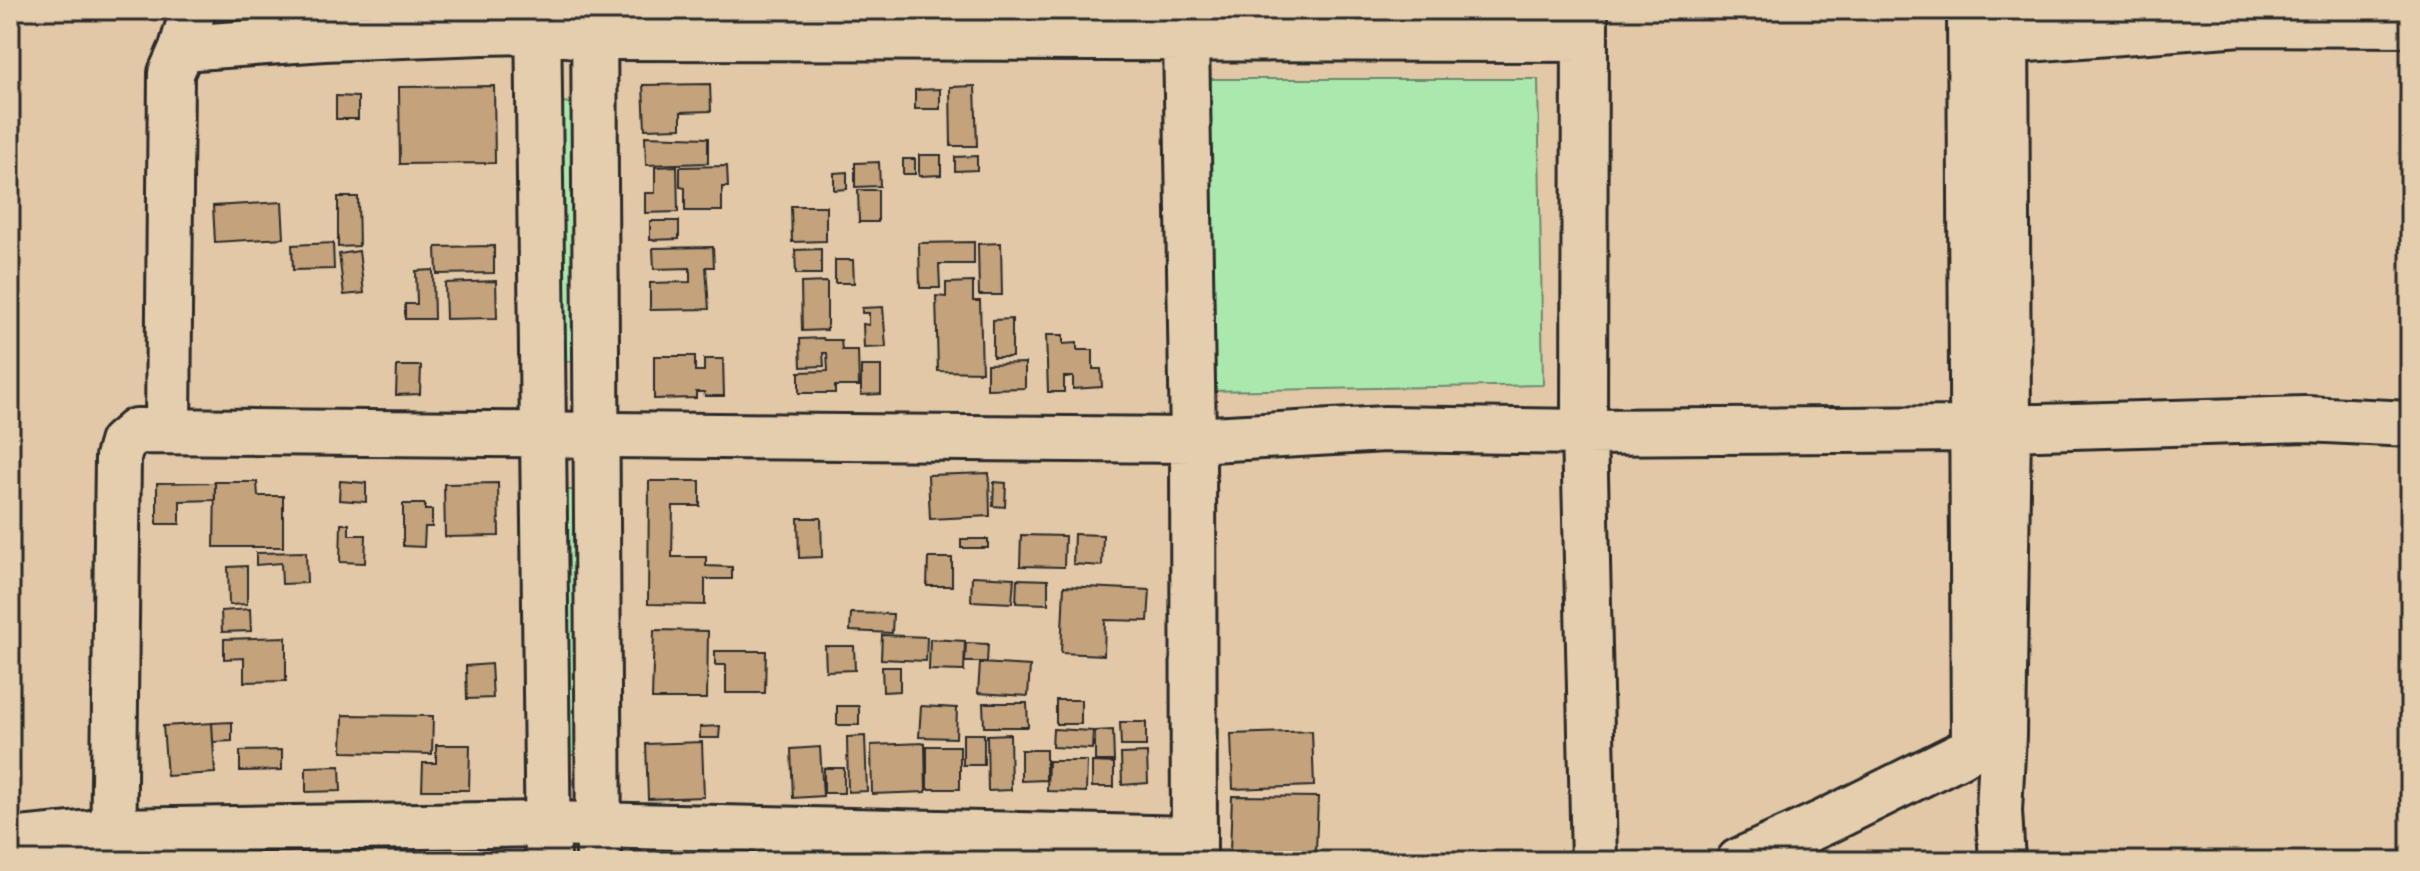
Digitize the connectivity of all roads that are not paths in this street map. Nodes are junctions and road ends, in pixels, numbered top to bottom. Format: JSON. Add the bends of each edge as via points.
{"nodes":[{"id":1,"x":538,"y":20,"type":"edge"},
{"id":2,"x":594,"y":24,"type":"edge"},
{"id":3,"x":2410,"y":24,"type":"edge"},
{"id":4,"x":1585,"y":25,"type":"edge"},
{"id":5,"x":1988,"y":26,"type":"edge"},
{"id":6,"x":187,"y":29,"type":"edge"},
{"id":7,"x":1186,"y":38,"type":"junction"},
{"id":8,"x":2410,"y":424,"type":"edge"},
{"id":9,"x":1990,"y":429,"type":"junction"},
{"id":10,"x":168,"y":430,"type":"junction"},
{"id":11,"x":1584,"y":432,"type":"junction"},
{"id":12,"x":542,"y":436,"type":"junction"},
{"id":13,"x":597,"y":436,"type":"junction"},
{"id":14,"x":1193,"y":440,"type":"junction"},
{"id":15,"x":1974,"y":748,"type":"junction"},
{"id":16,"x":1999,"y":811,"type":"junction"},
{"id":17,"x":10,"y":841,"type":"edge"},
{"id":18,"x":548,"y":843,"type":"edge"},
{"id":19,"x":599,"y":844,"type":"edge"},
{"id":20,"x":113,"y":846,"type":"edge"},
{"id":21,"x":1194,"y":850,"type":"edge"},
{"id":22,"x":1594,"y":861,"type":"edge"},
{"id":23,"x":1739,"y":861,"type":"edge"},
{"id":24,"x":2002,"y":861,"type":"edge"}],
"edges":[{"from":1,"to":2,"type":"street"},
{"from":1,"to":6,"type":"street","via":[[324,38]]},
{"from":1,"to":12,"type":"street"},
{"from":2,"to":7,"type":"street"},
{"from":2,"to":13,"type":"street"},
{"from":3,"to":5,"type":"street"},
{"from":4,"to":7,"type":"street"},
{"from":4,"to":11,"type":"street"},
{"from":5,"to":9,"type":"street"},
{"from":6,"to":10,"type":"street","via":[[171,73]]},
{"from":7,"to":14,"type":"street"},
{"from":8,"to":9,"type":"street","via":[[2306,419]]},
{"from":9,"to":11,"type":"street"},
{"from":9,"to":15,"type":"street"},
{"from":9,"to":16,"type":"street","via":[[2004,720]]},
{"from":10,"to":12,"type":"street"},
{"from":10,"to":20,"type":"street","via":[[136,431],[122,443],[118,457]]},
{"from":11,"to":14,"type":"street","via":[[1385,429]]},
{"from":11,"to":22,"type":"street"},
{"from":12,"to":13,"type":"street"},
{"from":12,"to":18,"type":"street"},
{"from":13,"to":14,"type":"street"},
{"from":13,"to":19,"type":"street"},
{"from":14,"to":21,"type":"street"},
{"from":15,"to":16,"type":"street"},
{"from":15,"to":23,"type":"street"},
{"from":16,"to":24,"type":"street"},
{"from":17,"to":20,"type":"street"},
{"from":18,"to":19,"type":"street"},
{"from":18,"to":20,"type":"street"},
{"from":19,"to":21,"type":"street"}]}
